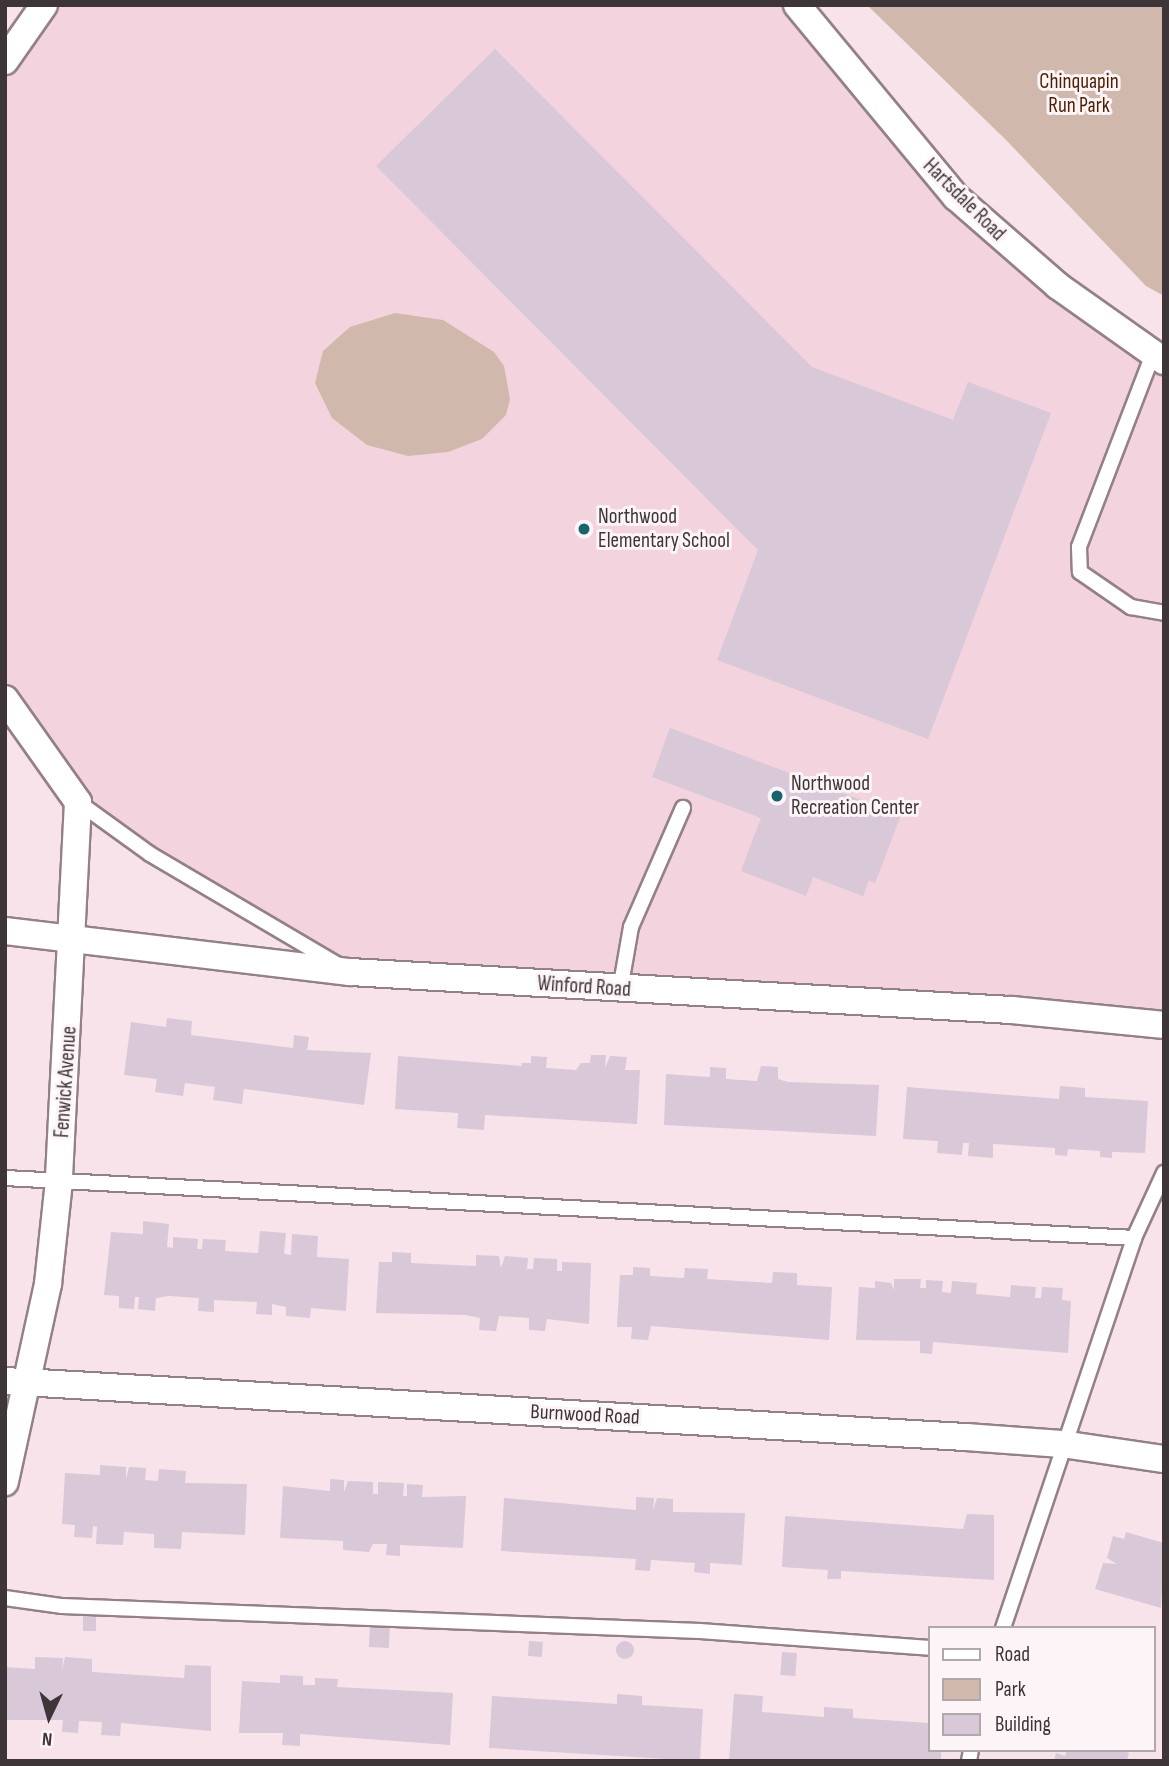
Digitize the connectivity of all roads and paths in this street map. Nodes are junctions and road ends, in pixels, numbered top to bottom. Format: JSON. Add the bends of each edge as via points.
{"nodes":[{"id":1,"x":44,"y":5,"type":"edge"},
{"id":2,"x":797,"y":5,"type":"edge"},
{"id":3,"x":15,"y":28,"type":"edge"},
{"id":4,"x":5,"y":61,"type":"edge"},
{"id":5,"x":1158,"y":357,"type":"edge"},
{"id":6,"x":1164,"y":613,"type":"edge"},
{"id":7,"x":9,"y":708,"type":"edge"},
{"id":8,"x":78,"y":802,"type":"junction"},
{"id":9,"x":683,"y":808,"type":"dead end"},
{"id":10,"x":5,"y":931,"type":"edge"},
{"id":11,"x":75,"y":936,"type":"junction"},
{"id":12,"x":350,"y":972,"type":"junction"},
{"id":13,"x":620,"y":990,"type":"junction"},
{"id":14,"x":1164,"y":1026,"type":"edge"},
{"id":15,"x":1164,"y":1173,"type":"edge"},
{"id":16,"x":5,"y":1178,"type":"edge"},
{"id":17,"x":59,"y":1181,"type":"junction"},
{"id":18,"x":1134,"y":1238,"type":"junction"},
{"id":19,"x":17,"y":1382,"type":"edge"},
{"id":20,"x":1062,"y":1444,"type":"junction"},
{"id":21,"x":1164,"y":1459,"type":"edge"},
{"id":22,"x":5,"y":1482,"type":"edge"},
{"id":23,"x":5,"y":1598,"type":"edge"},
{"id":24,"x":1004,"y":1626,"type":"edge"},
{"id":25,"x":928,"y":1647,"type":"edge"}],
"edges":[{"from":1,"to":3,"type":"street"},
{"from":2,"to":5,"type":"street","name":"Hartsdale Road","via":[[951,192],[1058,286]]},
{"from":3,"to":4,"type":"street"},
{"from":5,"to":6,"type":"lane","via":[[1079,547],[1080,572],[1131,607]]},
{"from":7,"to":8,"type":"street"},
{"from":8,"to":11,"type":"street","name":"Fenwick Avenue"},
{"from":8,"to":12,"type":"lane","via":[[150,854]]},
{"from":9,"to":13,"type":"lane","via":[[631,927]]},
{"from":10,"to":11,"type":"street","name":"Winford Road"},
{"from":11,"to":12,"type":"street","name":"Winford Road"},
{"from":11,"to":17,"type":"street","name":"Fenwick Avenue"},
{"from":12,"to":13,"type":"street","name":"Winford Road"},
{"from":13,"to":14,"type":"street","name":"Winford Road","via":[[1012,1010]]},
{"from":15,"to":18,"type":"lane"},
{"from":16,"to":17,"type":"lane"},
{"from":17,"to":18,"type":"lane"},
{"from":17,"to":19,"type":"street","name":"Fenwick Avenue","via":[[48,1284]]},
{"from":18,"to":20,"type":"lane"},
{"from":19,"to":20,"type":"street","name":"Burnwood Road"},
{"from":19,"to":22,"type":"street","name":"Fenwick Avenue"},
{"from":20,"to":21,"type":"street","name":"Burnwood Road"},
{"from":20,"to":24,"type":"lane"},
{"from":23,"to":25,"type":"lane","via":[[62,1606],[700,1631]]}]}
